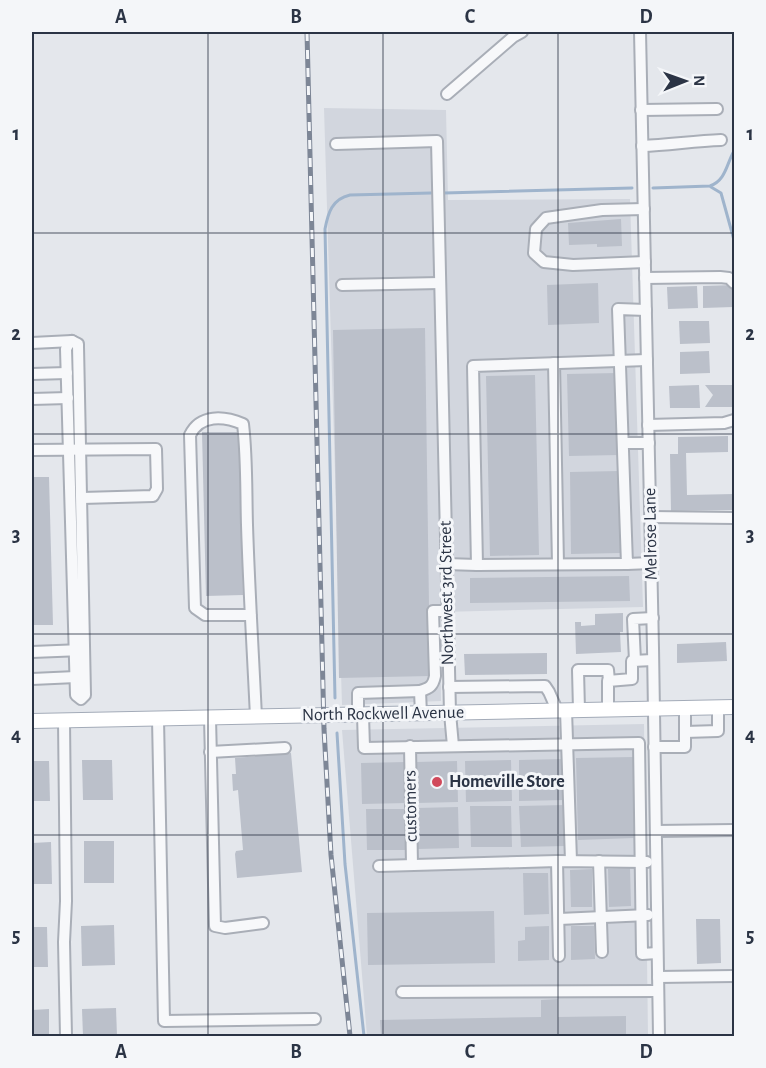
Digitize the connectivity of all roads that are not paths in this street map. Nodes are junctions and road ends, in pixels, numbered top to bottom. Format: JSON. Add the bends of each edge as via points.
{"nodes":[{"id":1,"x":522,"y":32,"type":"edge"},
{"id":2,"x":640,"y":32,"type":"edge"},
{"id":3,"x":447,"y":94,"type":"dead end"},
{"id":4,"x":717,"y":109,"type":"dead end"},
{"id":5,"x":641,"y":110,"type":"junction"},
{"id":6,"x":721,"y":140,"type":"dead end"},
{"id":7,"x":336,"y":144,"type":"dead end"},
{"id":8,"x":642,"y":146,"type":"junction"},
{"id":9,"x":644,"y":209,"type":"junction"},
{"id":10,"x":645,"y":262,"type":"junction"},
{"id":11,"x":645,"y":278,"type":"junction"},
{"id":12,"x":440,"y":283,"type":"junction"},
{"id":13,"x":735,"y":283,"type":"edge"},
{"id":14,"x":342,"y":285,"type":"dead end"},
{"id":15,"x":646,"y":309,"type":"junction"},
{"id":16,"x":72,"y":341,"type":"junction"},
{"id":17,"x":32,"y":343,"type":"edge"},
{"id":18,"x":620,"y":360,"type":"junction"},
{"id":19,"x":647,"y":360,"type":"junction"},
{"id":20,"x":554,"y":363,"type":"junction"},
{"id":21,"x":67,"y":373,"type":"junction"},
{"id":22,"x":32,"y":374,"type":"edge"},
{"id":23,"x":68,"y":398,"type":"junction"},
{"id":24,"x":32,"y":399,"type":"edge"},
{"id":25,"x":735,"y":420,"type":"edge"},
{"id":26,"x":648,"y":424,"type":"junction"},
{"id":27,"x":622,"y":443,"type":"junction"},
{"id":28,"x":649,"y":443,"type":"junction"},
{"id":29,"x":32,"y":450,"type":"edge"},
{"id":30,"x":75,"y":450,"type":"junction"},
{"id":31,"x":82,"y":498,"type":"junction"},
{"id":32,"x":650,"y":517,"type":"junction"},
{"id":33,"x":735,"y":518,"type":"edge"},
{"id":34,"x":77,"y":548,"type":"junction"},
{"id":35,"x":446,"y":564,"type":"junction"},
{"id":36,"x":558,"y":564,"type":"junction"},
{"id":37,"x":627,"y":564,"type":"junction"},
{"id":38,"x":651,"y":564,"type":"junction"},
{"id":39,"x":477,"y":565,"type":"junction"},
{"id":40,"x":447,"y":611,"type":"junction"},
{"id":41,"x":251,"y":615,"type":"junction"},
{"id":42,"x":652,"y":618,"type":"junction"},
{"id":43,"x":80,"y":650,"type":"junction"},
{"id":44,"x":32,"y":652,"type":"edge"},
{"id":45,"x":653,"y":660,"type":"junction"},
{"id":46,"x":634,"y":661,"type":"junction"},
{"id":47,"x":76,"y":677,"type":"junction"},
{"id":48,"x":32,"y":679,"type":"edge"},
{"id":49,"x":609,"y":681,"type":"junction"},
{"id":50,"x":449,"y":687,"type":"junction"},
{"id":51,"x":420,"y":691,"type":"junction"},
{"id":52,"x":81,"y":699,"type":"junction"},
{"id":53,"x":718,"y":707,"type":"junction"},
{"id":54,"x":735,"y":707,"type":"edge"},
{"id":55,"x":654,"y":708,"type":"junction"},
{"id":56,"x":685,"y":708,"type":"junction"},
{"id":57,"x":608,"y":709,"type":"junction"},
{"id":58,"x":567,"y":710,"type":"junction"},
{"id":59,"x":450,"y":713,"type":"junction"},
{"id":60,"x":421,"y":714,"type":"junction"},
{"id":61,"x":361,"y":715,"type":"junction"},
{"id":62,"x":256,"y":717,"type":"junction"},
{"id":63,"x":210,"y":718,"type":"junction"},
{"id":64,"x":158,"y":719,"type":"junction"},
{"id":65,"x":82,"y":720,"type":"junction"},
{"id":66,"x":32,"y":721,"type":"edge"},
{"id":67,"x":64,"y":721,"type":"junction"},
{"id":68,"x":685,"y":732,"type":"junction"},
{"id":69,"x":568,"y":743,"type":"junction"},
{"id":70,"x":639,"y":743,"type":"junction"},
{"id":71,"x":654,"y":744,"type":"junction"},
{"id":72,"x":410,"y":746,"type":"junction"},
{"id":73,"x":453,"y":746,"type":"junction"},
{"id":74,"x":285,"y":748,"type":"dead end"},
{"id":75,"x":210,"y":752,"type":"junction"},
{"id":76,"x":639,"y":778,"type":"junction"},
{"id":77,"x":655,"y":778,"type":"junction"},
{"id":78,"x":735,"y":830,"type":"edge"},
{"id":79,"x":656,"y":831,"type":"junction"},
{"id":80,"x":557,"y":861,"type":"junction"},
{"id":81,"x":571,"y":861,"type":"junction"},
{"id":82,"x":599,"y":861,"type":"junction"},
{"id":83,"x":642,"y":861,"type":"junction"},
{"id":84,"x":656,"y":864,"type":"junction"},
{"id":85,"x":412,"y":865,"type":"junction"},
{"id":86,"x":379,"y":866,"type":"dead end"},
{"id":87,"x":642,"y":915,"type":"junction"},
{"id":88,"x":657,"y":915,"type":"junction"},
{"id":89,"x":601,"y":917,"type":"junction"},
{"id":90,"x":558,"y":919,"type":"junction"},
{"id":91,"x":264,"y":923,"type":"dead end"},
{"id":92,"x":602,"y":952,"type":"dead end"},
{"id":93,"x":657,"y":953,"type":"junction"},
{"id":94,"x":559,"y":956,"type":"dead end"},
{"id":95,"x":735,"y":976,"type":"edge"},
{"id":96,"x":658,"y":977,"type":"junction"},
{"id":97,"x":658,"y":991,"type":"junction"},
{"id":98,"x":402,"y":992,"type":"dead end"},
{"id":99,"x":315,"y":1019,"type":"dead end"},
{"id":100,"x":66,"y":1036,"type":"edge"},
{"id":101,"x":658,"y":1036,"type":"edge"}],
"edges":[{"from":1,"to":3,"type":"street"},
{"from":2,"to":5,"type":"street","name":"Melrose Lane"},
{"from":4,"to":5,"type":"street"},
{"from":5,"to":8,"type":"street","name":"Melrose Lane"},
{"from":6,"to":8,"type":"street"},
{"from":7,"to":12,"type":"street","name":"Northwest 3rd Street","via":[[437,141]]},
{"from":8,"to":9,"type":"street","name":"Melrose Lane"},
{"from":9,"to":10,"type":"street","name":"Melrose Lane"},
{"from":9,"to":10,"type":"street","via":[[546,218],[536,228],[534,253],[544,262],[573,265]]},
{"from":10,"to":11,"type":"street","name":"Melrose Lane"},
{"from":11,"to":13,"type":"street","via":[[720,277]]},
{"from":11,"to":15,"type":"street","name":"Melrose Lane"},
{"from":12,"to":14,"type":"street"},
{"from":12,"to":35,"type":"street","name":"Northwest 3rd Street"},
{"from":15,"to":18,"type":"street","via":[[618,309]]},
{"from":15,"to":19,"type":"street","name":"Melrose Lane"},
{"from":16,"to":17,"type":"street"},
{"from":16,"to":21,"type":"street","via":[[66,349]]},
{"from":16,"to":30,"type":"street","via":[[78,344]]},
{"from":18,"to":19,"type":"street"},
{"from":18,"to":20,"type":"street"},
{"from":18,"to":27,"type":"street"},
{"from":19,"to":26,"type":"street","name":"Melrose Lane"},
{"from":20,"to":36,"type":"street"},
{"from":20,"to":39,"type":"street","via":[[473,366]]},
{"from":21,"to":22,"type":"street"},
{"from":21,"to":23,"type":"street"},
{"from":23,"to":24,"type":"street"},
{"from":23,"to":30,"type":"street"},
{"from":25,"to":26,"type":"street"},
{"from":26,"to":28,"type":"street","name":"Melrose Lane"},
{"from":27,"to":28,"type":"street"},
{"from":27,"to":37,"type":"street"},
{"from":28,"to":32,"type":"street","name":"Melrose Lane"},
{"from":29,"to":30,"type":"street"},
{"from":30,"to":31,"type":"street"},
{"from":30,"to":31,"type":"street","via":[[153,448],[157,453],[157,489],[153,496]]},
{"from":30,"to":34,"type":"street"},
{"from":31,"to":34,"type":"street"},
{"from":32,"to":33,"type":"street"},
{"from":32,"to":38,"type":"street","name":"Melrose Lane"},
{"from":34,"to":43,"type":"street"},
{"from":35,"to":39,"type":"street"},
{"from":35,"to":40,"type":"street","name":"Northwest 3rd Street"},
{"from":36,"to":37,"type":"street"},
{"from":36,"to":39,"type":"street"},
{"from":37,"to":38,"type":"street"},
{"from":38,"to":42,"type":"street","name":"Melrose Lane"},
{"from":40,"to":50,"type":"street","name":"Northwest 3rd Street"},
{"from":40,"to":51,"type":"street","via":[[433,611],[434,684]]},
{"from":41,"to":41,"type":"street","via":[[243,424],[231,419],[203,420],[190,435],[195,608],[205,615]]},
{"from":41,"to":62,"type":"street"},
{"from":42,"to":45,"type":"street","name":"Melrose Lane"},
{"from":42,"to":46,"type":"street","via":[[633,619]]},
{"from":43,"to":44,"type":"street"},
{"from":43,"to":47,"type":"street"},
{"from":43,"to":52,"type":"street","via":[[85,695]]},
{"from":45,"to":46,"type":"street"},
{"from":45,"to":55,"type":"street","name":"Melrose Lane"},
{"from":46,"to":49,"type":"street","via":[[632,679]]},
{"from":47,"to":48,"type":"street"},
{"from":47,"to":52,"type":"street","via":[[76,695]]},
{"from":49,"to":57,"type":"street"},
{"from":49,"to":58,"type":"street","via":[[608,670],[578,670]]},
{"from":50,"to":58,"type":"street","via":[[545,686]]},
{"from":50,"to":59,"type":"street","name":"Northwest 3rd Street"},
{"from":51,"to":60,"type":"street"},
{"from":51,"to":61,"type":"street","via":[[358,693]]},
{"from":52,"to":65,"type":"street"},
{"from":53,"to":54,"type":"main road","name":"North Rockwell Avenue"},
{"from":53,"to":56,"type":"main road","name":"North Rockwell Avenue"},
{"from":53,"to":68,"type":"street","via":[[718,731]]},
{"from":55,"to":56,"type":"main road","name":"North Rockwell Avenue"},
{"from":55,"to":57,"type":"main road","name":"North Rockwell Avenue"},
{"from":55,"to":71,"type":"street","name":"Melrose Lane"},
{"from":56,"to":68,"type":"street"},
{"from":57,"to":58,"type":"main road","name":"North Rockwell Avenue"},
{"from":58,"to":59,"type":"main road","name":"North Rockwell Avenue"},
{"from":58,"to":69,"type":"street"},
{"from":59,"to":60,"type":"main road","name":"North Rockwell Avenue"},
{"from":59,"to":73,"type":"street","name":"Northwest 3rd Street"},
{"from":60,"to":61,"type":"main road","name":"North Rockwell Avenue"},
{"from":61,"to":62,"type":"main road","name":"North Rockwell Avenue"},
{"from":61,"to":72,"type":"street","via":[[364,748]]},
{"from":62,"to":63,"type":"main road","name":"North Rockwell Avenue"},
{"from":63,"to":64,"type":"main road","name":"North Rockwell Avenue"},
{"from":63,"to":75,"type":"street"},
{"from":64,"to":65,"type":"main road","name":"North Rockwell Avenue"},
{"from":64,"to":99,"type":"street","via":[[164,1021]]},
{"from":65,"to":67,"type":"main road","name":"North Rockwell Avenue"},
{"from":66,"to":67,"type":"main road","name":"North Rockwell Avenue"},
{"from":67,"to":100,"type":"street"},
{"from":68,"to":71,"type":"street","via":[[685,747]]},
{"from":69,"to":70,"type":"street"},
{"from":69,"to":73,"type":"street"},
{"from":69,"to":81,"type":"street"},
{"from":70,"to":71,"type":"street"},
{"from":70,"to":76,"type":"street"},
{"from":71,"to":77,"type":"street","name":"Melrose Lane"},
{"from":72,"to":73,"type":"street"},
{"from":72,"to":85,"type":"street","name":"customers"},
{"from":74,"to":75,"type":"street"},
{"from":75,"to":91,"type":"street","via":[[215,926]]},
{"from":76,"to":77,"type":"street"},
{"from":76,"to":83,"type":"street"},
{"from":77,"to":79,"type":"street","name":"Melrose Lane"},
{"from":78,"to":79,"type":"street"},
{"from":79,"to":84,"type":"street","name":"Melrose Lane"},
{"from":80,"to":81,"type":"street"},
{"from":80,"to":85,"type":"street"},
{"from":80,"to":90,"type":"street"},
{"from":81,"to":82,"type":"street"},
{"from":82,"to":83,"type":"street"},
{"from":82,"to":89,"type":"street"},
{"from":83,"to":84,"type":"street"},
{"from":83,"to":87,"type":"street"},
{"from":84,"to":88,"type":"street","name":"Melrose Lane"},
{"from":85,"to":86,"type":"street"},
{"from":87,"to":88,"type":"street"},
{"from":87,"to":89,"type":"street"},
{"from":87,"to":93,"type":"street","via":[[642,954]]},
{"from":88,"to":93,"type":"street","name":"Melrose Lane"},
{"from":89,"to":90,"type":"street"},
{"from":89,"to":92,"type":"street"},
{"from":90,"to":94,"type":"street"},
{"from":93,"to":96,"type":"street","name":"Melrose Lane"},
{"from":95,"to":96,"type":"street"},
{"from":96,"to":97,"type":"street","name":"Melrose Lane"},
{"from":97,"to":98,"type":"street"},
{"from":97,"to":101,"type":"street","name":"Melrose Lane"}]}
